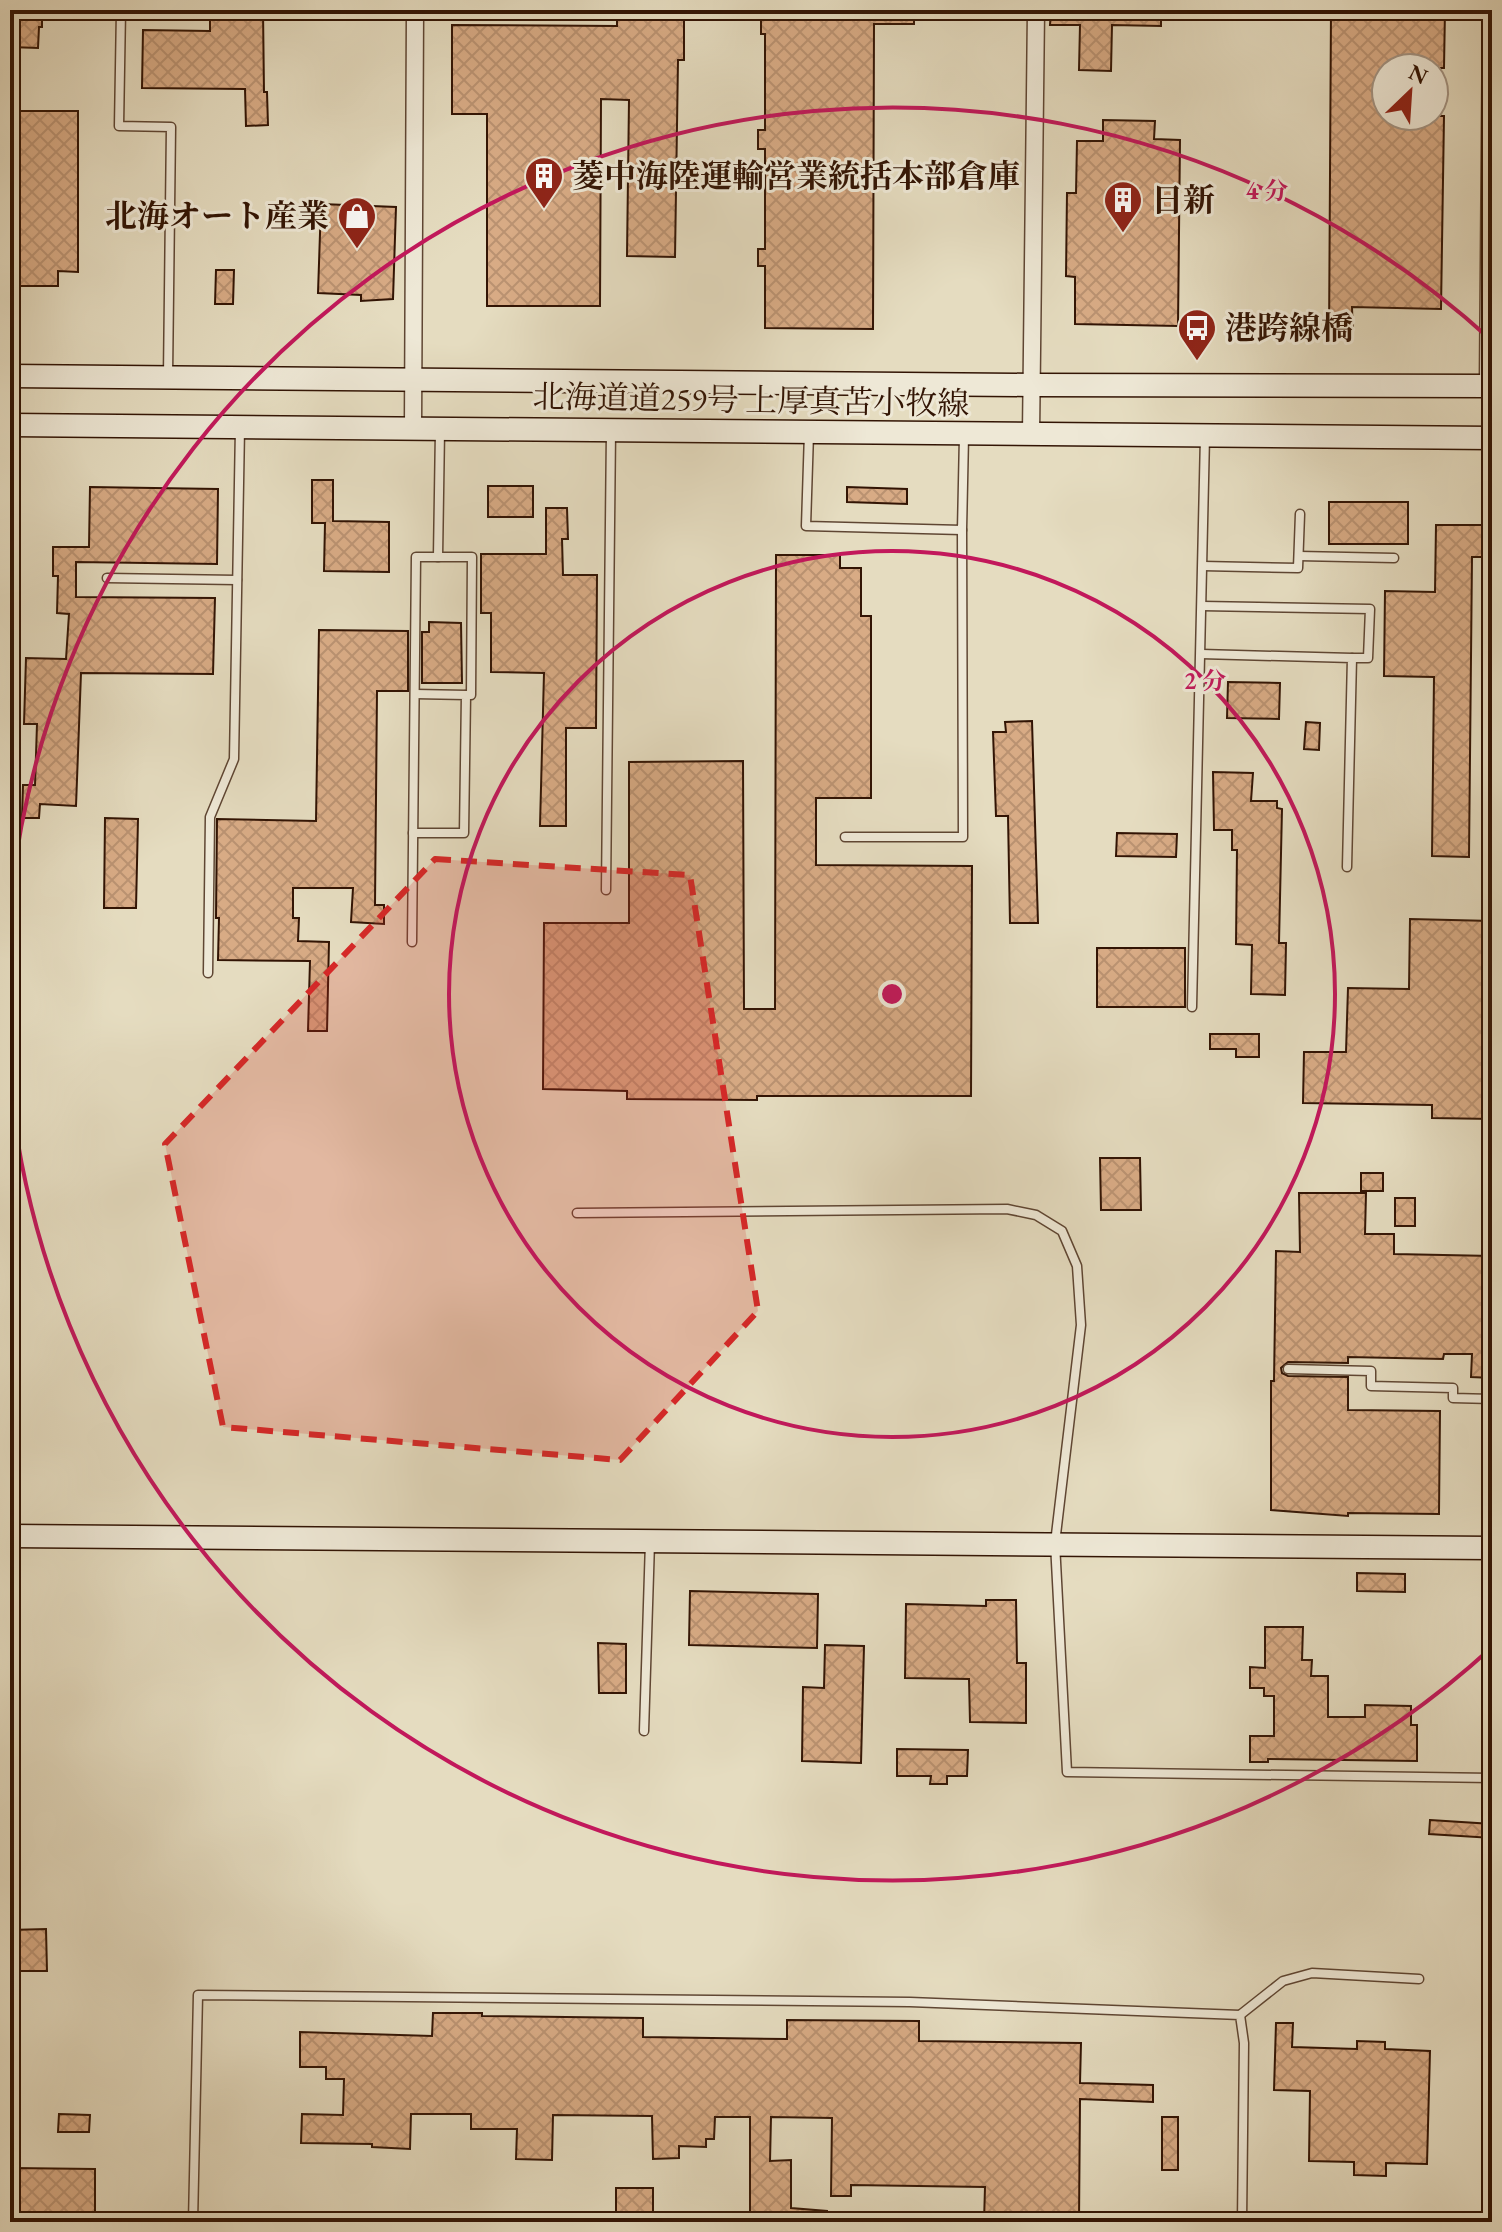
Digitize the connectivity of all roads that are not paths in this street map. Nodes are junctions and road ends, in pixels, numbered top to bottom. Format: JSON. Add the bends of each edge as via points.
{"nodes":[{"id":1,"x":121,"y":10,"type":"edge"},
{"id":2,"x":415,"y":10,"type":"edge"},
{"id":3,"x":1036,"y":10,"type":"edge"},
{"id":4,"x":1487,"y":17,"type":"dead end"},
{"id":5,"x":10,"y":376,"type":"edge"},
{"id":6,"x":168,"y":377,"type":"junction"},
{"id":7,"x":414,"y":380,"type":"junction"},
{"id":8,"x":1031,"y":385,"type":"junction"},
{"id":9,"x":1488,"y":386,"type":"edge"},
{"id":10,"x":12,"y":425,"type":"edge"},
{"id":11,"x":240,"y":427,"type":"junction"},
{"id":12,"x":413,"y":429,"type":"junction"},
{"id":13,"x":440,"y":429,"type":"junction"},
{"id":14,"x":611,"y":431,"type":"junction"},
{"id":15,"x":809,"y":432,"type":"junction"},
{"id":16,"x":964,"y":434,"type":"junction"},
{"id":17,"x":1031,"y":434,"type":"junction"},
{"id":18,"x":1205,"y":436,"type":"junction"},
{"id":19,"x":1492,"y":438,"type":"edge"},
{"id":20,"x":1300,"y":514,"type":"dead end"},
{"id":21,"x":10,"y":522,"type":"edge"},
{"id":22,"x":962,"y":530,"type":"junction"},
{"id":23,"x":1299,"y":556,"type":"junction"},
{"id":24,"x":438,"y":557,"type":"junction"},
{"id":25,"x":1394,"y":558,"type":"dead end"},
{"id":26,"x":1203,"y":566,"type":"junction"},
{"id":27,"x":107,"y":578,"type":"dead end"},
{"id":28,"x":237,"y":580,"type":"junction"},
{"id":29,"x":1202,"y":606,"type":"junction"},
{"id":30,"x":1201,"y":654,"type":"junction"},
{"id":31,"x":1352,"y":658,"type":"junction"},
{"id":32,"x":415,"y":694,"type":"junction"},
{"id":33,"x":466,"y":695,"type":"junction"},
{"id":34,"x":413,"y":833,"type":"junction"},
{"id":35,"x":845,"y":837,"type":"dead end"},
{"id":36,"x":1347,"y":867,"type":"dead end"},
{"id":37,"x":606,"y":890,"type":"dead end"},
{"id":38,"x":412,"y":942,"type":"dead end"},
{"id":39,"x":208,"y":973,"type":"dead end"},
{"id":40,"x":1192,"y":1007,"type":"dead end"},
{"id":41,"x":577,"y":1213,"type":"dead end"},
{"id":42,"x":1288,"y":1369,"type":"dead end"},
{"id":43,"x":1492,"y":1399,"type":"edge"},
{"id":44,"x":10,"y":1536,"type":"edge"},
{"id":45,"x":650,"y":1541,"type":"junction"},
{"id":46,"x":1055,"y":1543,"type":"junction"},
{"id":47,"x":1492,"y":1548,"type":"edge"},
{"id":48,"x":644,"y":1731,"type":"dead end"},
{"id":49,"x":1492,"y":1778,"type":"edge"},
{"id":50,"x":1419,"y":1979,"type":"dead end"},
{"id":51,"x":1240,"y":2015,"type":"junction"},
{"id":52,"x":193,"y":2222,"type":"edge"},
{"id":53,"x":1242,"y":2222,"type":"edge"}],
"edges":[{"from":1,"to":6,"type":"lane","via":[[119,126],[171,127]]},
{"from":2,"to":7,"type":"street"},
{"from":3,"to":8,"type":"street"},
{"from":4,"to":9,"type":"lane"},
{"from":5,"to":6,"type":"main road","name":"北海道道259号 上厚真苫小牧線"},
{"from":6,"to":7,"type":"main road","name":"北海道道259号 上厚真苫小牧線"},
{"from":7,"to":8,"type":"main road","name":"北海道道259号 上厚真苫小牧線"},
{"from":7,"to":12,"type":"street"},
{"from":8,"to":9,"type":"main road","name":"北海道道259号 上厚真苫小牧線"},
{"from":8,"to":17,"type":"street"},
{"from":10,"to":11,"type":"main road","name":"北海道道259号 上厚真苫小牧線"},
{"from":10,"to":21,"type":"lane"},
{"from":11,"to":12,"type":"main road","name":"北海道道259号 上厚真苫小牧線"},
{"from":11,"to":28,"type":"lane"},
{"from":12,"to":13,"type":"main road","name":"北海道道259号 上厚真苫小牧線"},
{"from":13,"to":14,"type":"main road","name":"北海道道259号 上厚真苫小牧線"},
{"from":13,"to":24,"type":"lane"},
{"from":14,"to":15,"type":"main road","name":"北海道道259号 上厚真苫小牧線"},
{"from":14,"to":37,"type":"lane"},
{"from":15,"to":16,"type":"main road","name":"北海道道259号 上厚真苫小牧線"},
{"from":15,"to":22,"type":"lane","via":[[806,526]]},
{"from":16,"to":17,"type":"main road","name":"北海道道259号 上厚真苫小牧線"},
{"from":16,"to":22,"type":"lane"},
{"from":17,"to":18,"type":"main road","name":"北海道道259号 上厚真苫小牧線"},
{"from":18,"to":19,"type":"main road","name":"北海道道259号 上厚真苫小牧線"},
{"from":18,"to":26,"type":"lane"},
{"from":20,"to":23,"type":"lane"},
{"from":22,"to":35,"type":"lane","via":[[963,837]]},
{"from":23,"to":25,"type":"lane"},
{"from":23,"to":26,"type":"lane","via":[[1298,568]]},
{"from":24,"to":32,"type":"lane","via":[[416,557]]},
{"from":24,"to":33,"type":"lane","via":[[472,557],[471,695]]},
{"from":26,"to":29,"type":"lane"},
{"from":27,"to":28,"type":"lane"},
{"from":28,"to":39,"type":"lane","via":[[234,759],[210,817]]},
{"from":29,"to":30,"type":"lane"},
{"from":29,"to":31,"type":"lane","via":[[1370,609],[1368,658]]},
{"from":30,"to":31,"type":"lane"},
{"from":30,"to":40,"type":"lane"},
{"from":31,"to":36,"type":"lane"},
{"from":32,"to":33,"type":"lane"},
{"from":32,"to":34,"type":"lane"},
{"from":33,"to":34,"type":"lane","via":[[464,833]]},
{"from":34,"to":38,"type":"lane"},
{"from":41,"to":46,"type":"lane","via":[[1007,1209],[1036,1215],[1062,1231],[1077,1266],[1081,1325]]},
{"from":42,"to":43,"type":"lane","via":[[1371,1371],[1371,1386],[1453,1388],[1453,1398]]},
{"from":44,"to":45,"type":"main road"},
{"from":45,"to":46,"type":"main road"},
{"from":45,"to":48,"type":"lane"},
{"from":46,"to":47,"type":"main road"},
{"from":46,"to":49,"type":"lane","via":[[1067,1772]]},
{"from":50,"to":51,"type":"lane","via":[[1312,1973],[1283,1981]]},
{"from":51,"to":52,"type":"lane","via":[[910,2002],[198,1995]]},
{"from":51,"to":53,"type":"lane"}]}
